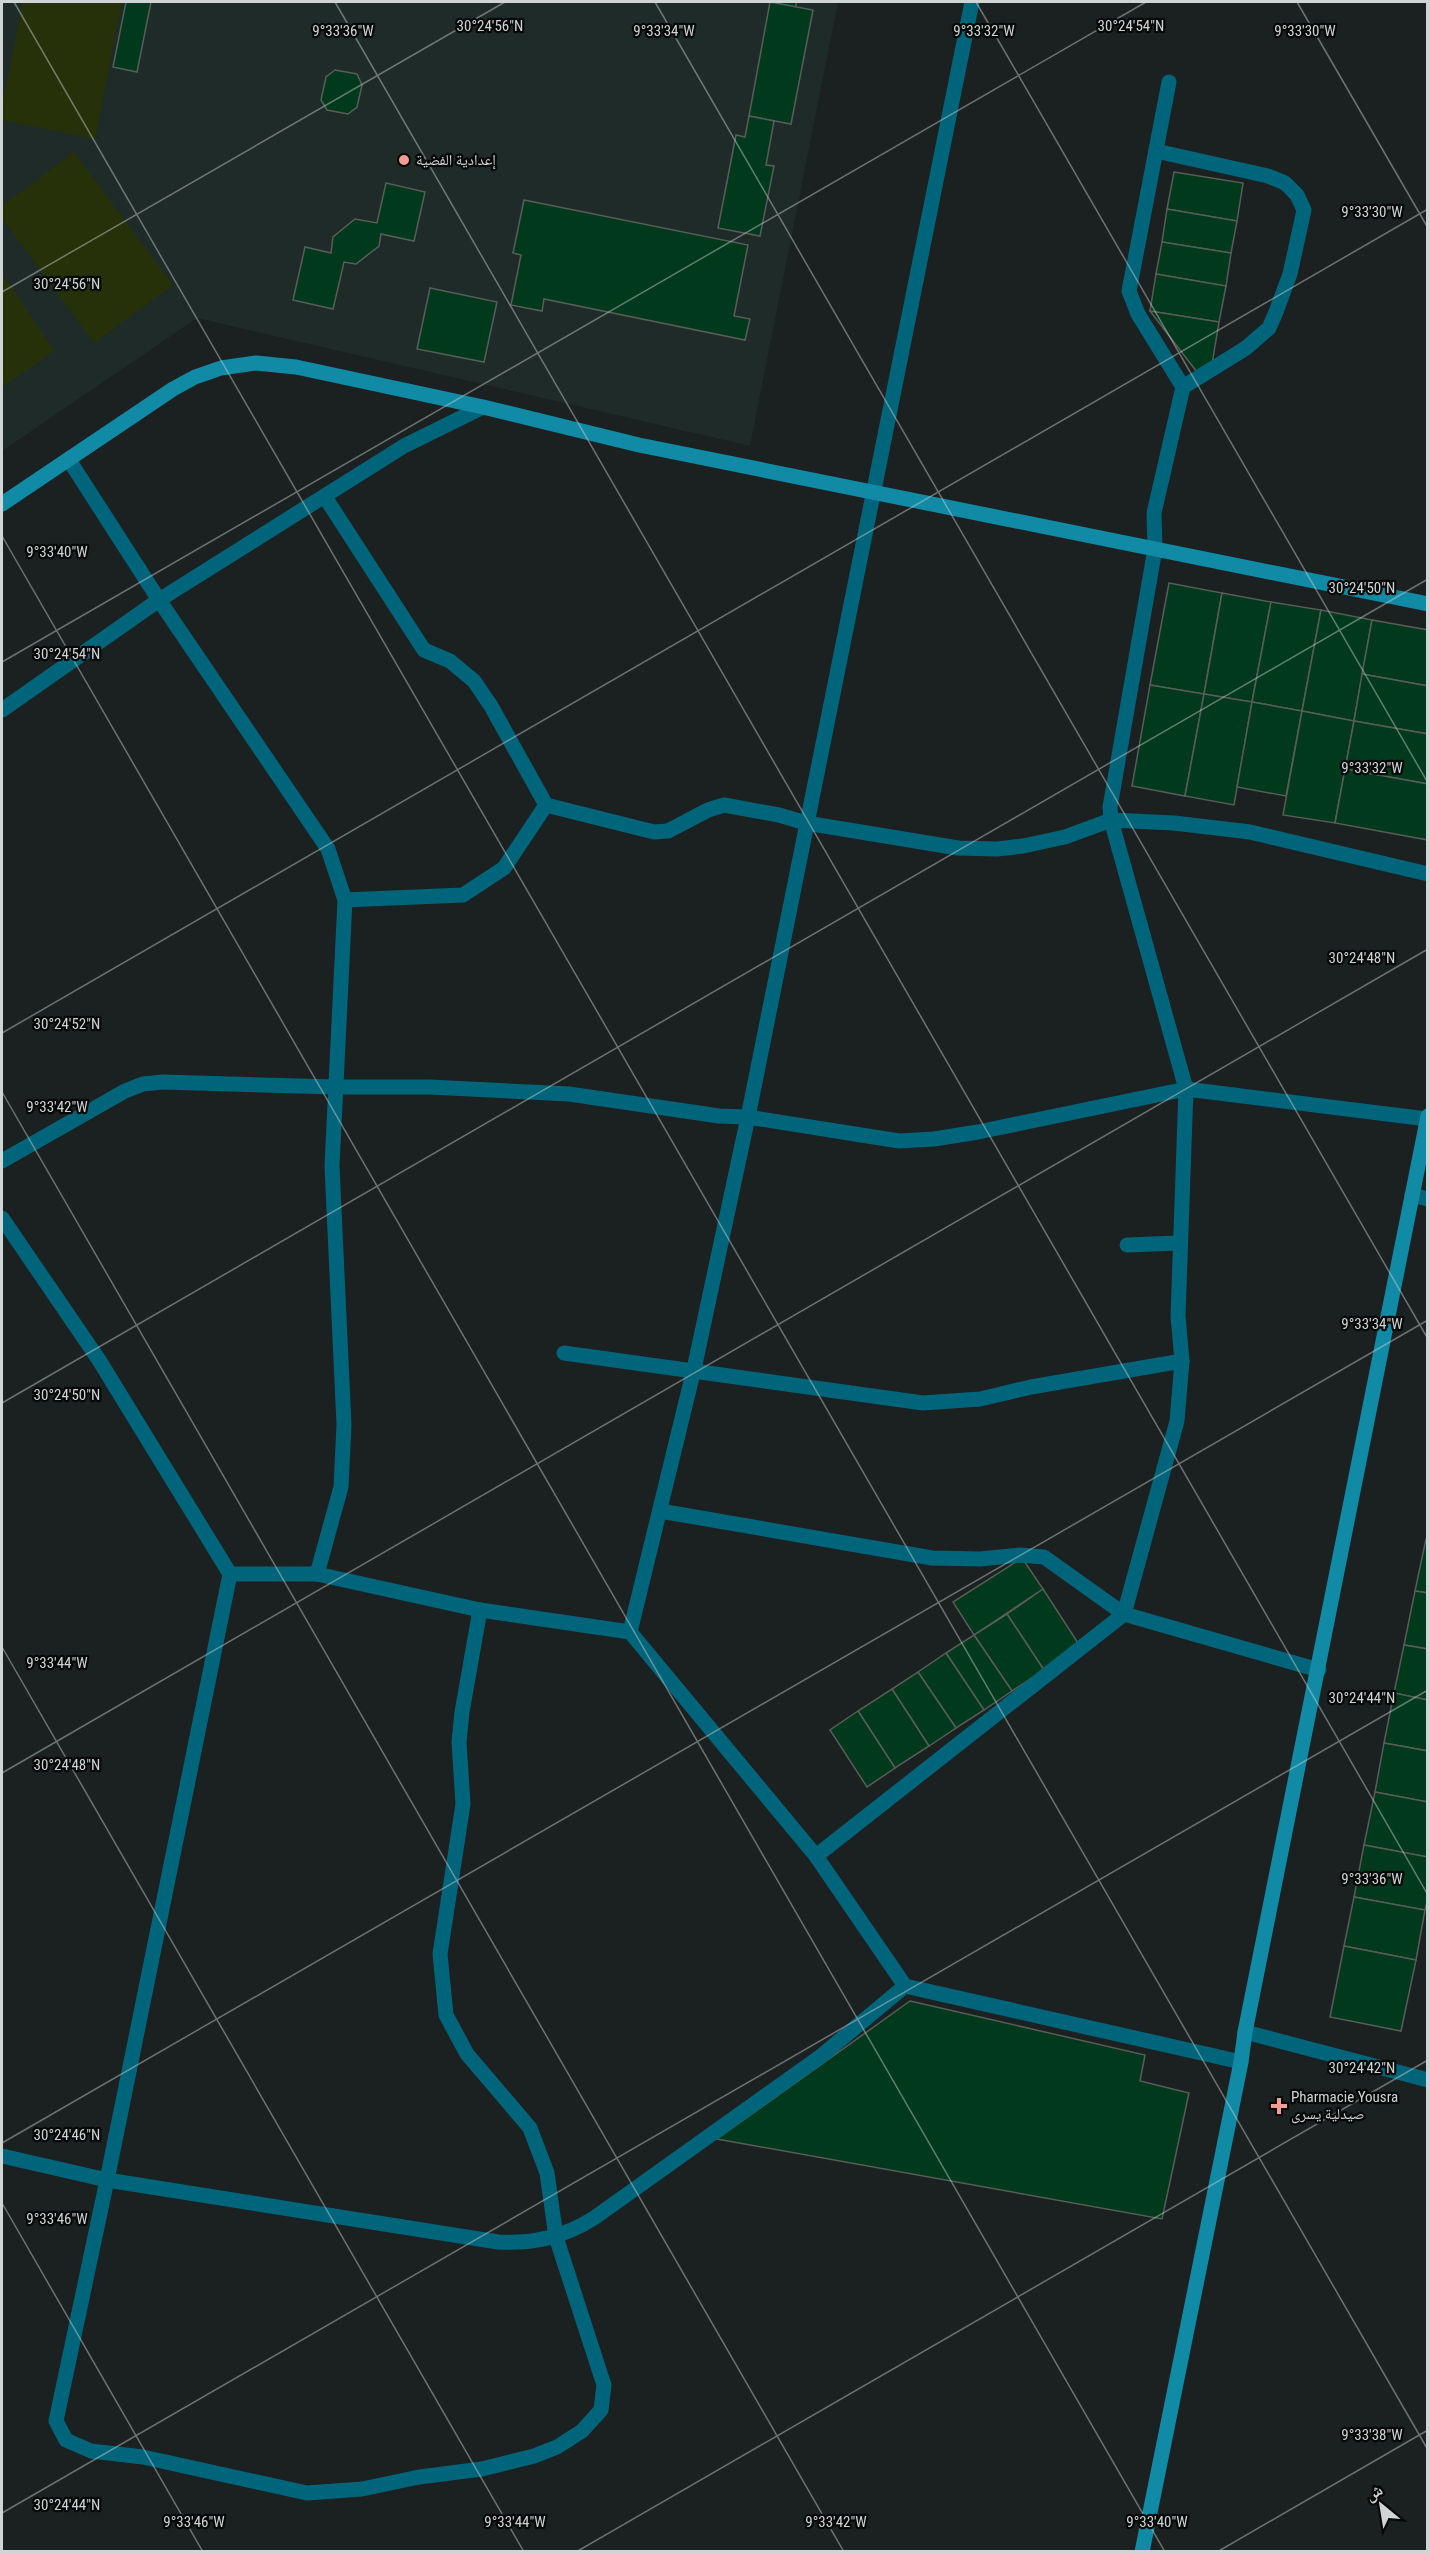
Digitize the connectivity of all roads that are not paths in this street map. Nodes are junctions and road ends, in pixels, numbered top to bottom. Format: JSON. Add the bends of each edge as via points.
{"nodes":[{"id":1,"x":972,"y":2,"type":"edge"},
{"id":2,"x":1169,"y":82,"type":"dead end"},
{"id":3,"x":1156,"y":151,"type":"junction"},
{"id":4,"x":1183,"y":387,"type":"junction"},
{"id":5,"x":483,"y":407,"type":"junction"},
{"id":6,"x":69,"y":460,"type":"junction"},
{"id":7,"x":872,"y":493,"type":"junction"},
{"id":8,"x":325,"y":497,"type":"junction"},
{"id":9,"x":2,"y":504,"type":"edge"},
{"id":10,"x":1155,"y":549,"type":"junction"},
{"id":11,"x":159,"y":600,"type":"junction"},
{"id":12,"x":1428,"y":604,"type":"edge"},
{"id":13,"x":2,"y":710,"type":"edge"},
{"id":14,"x":546,"y":805,"type":"junction"},
{"id":15,"x":1111,"y":820,"type":"junction"},
{"id":16,"x":806,"y":823,"type":"junction"},
{"id":17,"x":1428,"y":874,"type":"edge"},
{"id":18,"x":345,"y":900,"type":"junction"},
{"id":19,"x":335,"y":1087,"type":"junction"},
{"id":20,"x":1185,"y":1089,"type":"junction"},
{"id":21,"x":748,"y":1117,"type":"junction"},
{"id":22,"x":1427,"y":1118,"type":"edge"},
{"id":23,"x":2,"y":1161,"type":"edge"},
{"id":24,"x":1412,"y":1195,"type":"junction"},
{"id":25,"x":1428,"y":1199,"type":"edge"},
{"id":26,"x":2,"y":1218,"type":"edge"},
{"id":27,"x":1179,"y":1243,"type":"junction"},
{"id":28,"x":1127,"y":1245,"type":"dead end"},
{"id":29,"x":564,"y":1353,"type":"dead end"},
{"id":30,"x":1182,"y":1361,"type":"junction"},
{"id":31,"x":694,"y":1370,"type":"junction"},
{"id":32,"x":660,"y":1511,"type":"junction"},
{"id":33,"x":231,"y":1574,"type":"junction"},
{"id":34,"x":317,"y":1574,"type":"junction"},
{"id":35,"x":480,"y":1610,"type":"junction"},
{"id":36,"x":1124,"y":1614,"type":"junction"},
{"id":37,"x":630,"y":1632,"type":"junction"},
{"id":38,"x":1319,"y":1670,"type":"junction"},
{"id":39,"x":816,"y":1856,"type":"junction"},
{"id":40,"x":905,"y":1986,"type":"junction"},
{"id":41,"x":1245,"y":2032,"type":"junction"},
{"id":42,"x":1241,"y":2062,"type":"junction"},
{"id":43,"x":1428,"y":2080,"type":"edge"},
{"id":44,"x":2,"y":2156,"type":"edge"},
{"id":45,"x":107,"y":2180,"type":"junction"},
{"id":46,"x":556,"y":2237,"type":"junction"},
{"id":47,"x":1142,"y":2552,"type":"edge"}],
"edges":[{"from":1,"to":7,"type":"street"},
{"from":2,"to":3,"type":"street"},
{"from":3,"to":4,"type":"street","via":[[1129,291],[1138,314]]},
{"from":3,"to":4,"type":"street","via":[[1268,176],[1285,183],[1304,210],[1290,274],[1269,328],[1246,348]]},
{"from":4,"to":10,"type":"street","via":[[1154,513]]},
{"from":5,"to":6,"type":"street","via":[[296,367],[256,363],[220,368],[195,377]]},
{"from":5,"to":7,"type":"street","via":[[639,445]]},
{"from":5,"to":8,"type":"street","via":[[404,447]]},
{"from":6,"to":9,"type":"street"},
{"from":6,"to":11,"type":"street"},
{"from":7,"to":10,"type":"street"},
{"from":7,"to":16,"type":"street"},
{"from":8,"to":11,"type":"street"},
{"from":8,"to":14,"type":"street","via":[[424,650],[450,661],[474,681]]},
{"from":10,"to":12,"type":"street"},
{"from":10,"to":15,"type":"street","via":[[1110,807]]},
{"from":11,"to":13,"type":"street"},
{"from":11,"to":18,"type":"street","via":[[328,849]]},
{"from":14,"to":16,"type":"street","via":[[660,832],[672,830],[719,806]]},
{"from":14,"to":18,"type":"street","via":[[504,867],[463,895]]},
{"from":15,"to":16,"type":"street","via":[[1065,837],[997,849],[958,848]]},
{"from":15,"to":17,"type":"street","via":[[1250,832]]},
{"from":15,"to":20,"type":"street"},
{"from":16,"to":21,"type":"street"},
{"from":18,"to":19,"type":"street"},
{"from":19,"to":21,"type":"street","via":[[569,1094]]},
{"from":19,"to":23,"type":"street","via":[[143,1084]]},
{"from":19,"to":34,"type":"street","via":[[332,1166],[344,1425],[341,1487]]},
{"from":20,"to":21,"type":"street","via":[[922,1140],[868,1137]]},
{"from":20,"to":22,"type":"street"},
{"from":20,"to":27,"type":"street"},
{"from":21,"to":31,"type":"street"},
{"from":22,"to":24,"type":"street"},
{"from":24,"to":25,"type":"street"},
{"from":24,"to":38,"type":"street"},
{"from":26,"to":33,"type":"street","via":[[99,1360]]},
{"from":27,"to":28,"type":"street"},
{"from":27,"to":30,"type":"street"},
{"from":29,"to":31,"type":"street"},
{"from":30,"to":31,"type":"street","via":[[946,1403]]},
{"from":30,"to":36,"type":"street","via":[[1177,1421]]},
{"from":31,"to":32,"type":"street"},
{"from":32,"to":36,"type":"street","via":[[932,1558],[1044,1557]]},
{"from":32,"to":37,"type":"street"},
{"from":33,"to":34,"type":"street"},
{"from":33,"to":45,"type":"street"},
{"from":34,"to":35,"type":"street"},
{"from":35,"to":37,"type":"street"},
{"from":35,"to":46,"type":"street","via":[[462,1712],[459,1742],[463,1804],[440,1954],[446,2015],[467,2054],[530,2128],[547,2173]]},
{"from":36,"to":38,"type":"street"},
{"from":36,"to":39,"type":"street"},
{"from":37,"to":39,"type":"street"},
{"from":38,"to":41,"type":"street"},
{"from":39,"to":40,"type":"street"},
{"from":40,"to":42,"type":"street"},
{"from":40,"to":46,"type":"street","via":[[821,2056],[594,2218]]},
{"from":41,"to":42,"type":"street"},
{"from":41,"to":43,"type":"street"},
{"from":42,"to":47,"type":"street"},
{"from":44,"to":45,"type":"street"},
{"from":45,"to":46,"type":"street","via":[[498,2242],[539,2242]]},
{"from":45,"to":46,"type":"street","via":[[56,2421],[66,2440],[91,2451],[143,2457],[307,2493],[362,2489],[482,2469],[534,2457],[582,2431],[601,2410],[604,2385]]}]}
